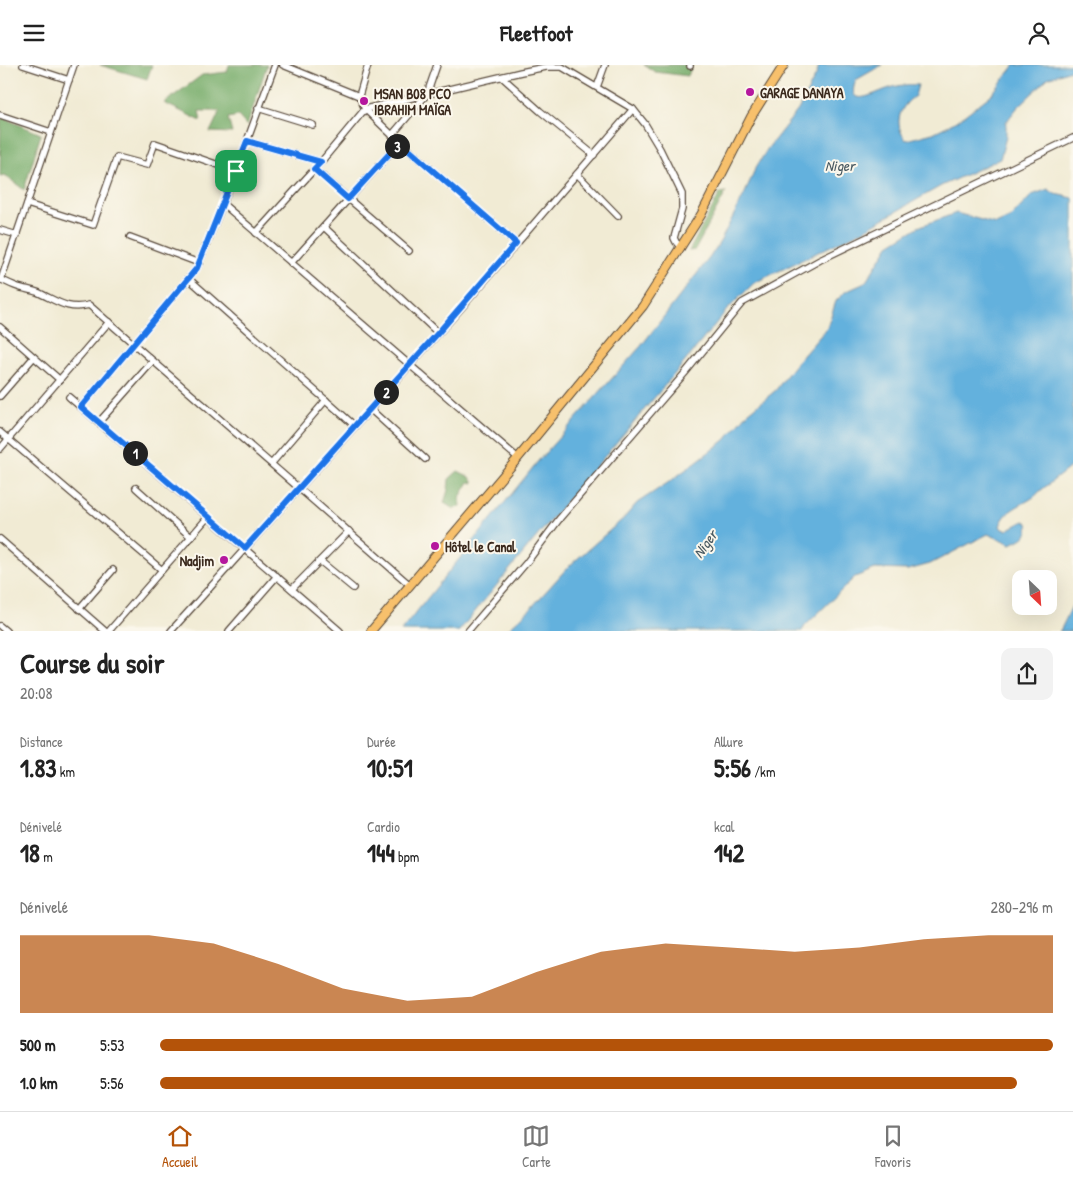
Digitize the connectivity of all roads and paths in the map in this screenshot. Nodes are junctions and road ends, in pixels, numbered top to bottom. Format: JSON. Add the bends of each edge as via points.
{"nodes":[{"id":1,"x":23,"y":65,"type":"edge"},
{"id":2,"x":74,"y":65,"type":"edge"},
{"id":3,"x":275,"y":65,"type":"edge"},
{"id":4,"x":283,"y":65,"type":"edge"},
{"id":5,"x":368,"y":65,"type":"edge"},
{"id":6,"x":436,"y":65,"type":"edge"},
{"id":7,"x":523,"y":65,"type":"edge"},
{"id":8,"x":605,"y":65,"type":"edge"},
{"id":9,"x":784,"y":65,"type":"edge"},
{"id":10,"x":521,"y":72,"type":"junction"},
{"id":11,"x":502,"y":77,"type":"junction"},
{"id":12,"x":69,"y":80,"type":"junction"},
{"id":13,"x":597,"y":87,"type":"junction"},
{"id":14,"x":427,"y":94,"type":"junction"},
{"id":15,"x":359,"y":96,"type":"junction"},
{"id":16,"x":258,"y":109,"type":"junction"},
{"id":17,"x":365,"y":109,"type":"junction"},
{"id":18,"x":633,"y":109,"type":"junction"},
{"id":19,"x":0,"y":115,"type":"edge"},
{"id":20,"x":313,"y":125,"type":"dead end"},
{"id":21,"x":51,"y":132,"type":"junction"},
{"id":22,"x":392,"y":135,"type":"junction"},
{"id":23,"x":1073,"y":138,"type":"edge"},
{"id":24,"x":247,"y":141,"type":"junction"},
{"id":25,"x":400,"y":142,"type":"junction"},
{"id":26,"x":594,"y":155,"type":"junction"},
{"id":27,"x":321,"y":162,"type":"junction"},
{"id":28,"x":314,"y":169,"type":"junction"},
{"id":29,"x":236,"y":171,"type":"junction"},
{"id":30,"x":577,"y":174,"type":"junction"},
{"id":31,"x":348,"y":199,"type":"junction"},
{"id":32,"x":27,"y":204,"type":"junction"},
{"id":33,"x":223,"y":204,"type":"junction"},
{"id":34,"x":618,"y":216,"type":"dead end"},
{"id":35,"x":324,"y":227,"type":"junction"},
{"id":36,"x":0,"y":230,"type":"edge"},
{"id":37,"x":256,"y":233,"type":"junction"},
{"id":38,"x":16,"y":235,"type":"junction"},
{"id":39,"x":130,"y":237,"type":"dead end"},
{"id":40,"x":516,"y":243,"type":"junction"},
{"id":41,"x":681,"y":249,"type":"junction"},
{"id":42,"x":409,"y":251,"type":"dead end"},
{"id":43,"x":199,"y":263,"type":"junction"},
{"id":44,"x":291,"y":263,"type":"junction"},
{"id":45,"x":188,"y":279,"type":"junction"},
{"id":46,"x":1,"y":280,"type":"edge"},
{"id":47,"x":109,"y":322,"type":"junction"},
{"id":48,"x":0,"y":327,"type":"edge"},
{"id":49,"x":438,"y":333,"type":"junction"},
{"id":50,"x":134,"y":344,"type":"junction"},
{"id":51,"x":34,"y":357,"type":"junction"},
{"id":52,"x":154,"y":361,"type":"junction"},
{"id":53,"x":410,"y":365,"type":"junction"},
{"id":54,"x":60,"y":380,"type":"junction"},
{"id":55,"x":0,"y":396,"type":"edge"},
{"id":56,"x":70,"y":397,"type":"dead end"},
{"id":57,"x":326,"y":400,"type":"junction"},
{"id":58,"x":81,"y":407,"type":"junction"},
{"id":59,"x":370,"y":409,"type":"junction"},
{"id":60,"x":99,"y":422,"type":"junction"},
{"id":61,"x":355,"y":426,"type":"junction"},
{"id":62,"x":0,"y":432,"type":"edge"},
{"id":63,"x":8,"y":439,"type":"junction"},
{"id":64,"x":0,"y":449,"type":"edge"},
{"id":65,"x":518,"y":458,"type":"junction"},
{"id":66,"x":425,"y":459,"type":"dead end"},
{"id":67,"x":272,"y":463,"type":"junction"},
{"id":68,"x":299,"y":487,"type":"junction"},
{"id":69,"x":136,"y":488,"type":"dead end"},
{"id":70,"x":208,"y":517,"type":"junction"},
{"id":71,"x":349,"y":531,"type":"junction"},
{"id":72,"x":191,"y":537,"type":"junction"},
{"id":73,"x":0,"y":539,"type":"edge"},
{"id":74,"x":245,"y":548,"type":"junction"},
{"id":75,"x":320,"y":561,"type":"junction"},
{"id":76,"x":113,"y":570,"type":"dead end"},
{"id":77,"x":162,"y":570,"type":"junction"},
{"id":78,"x":277,"y":576,"type":"junction"},
{"id":79,"x":410,"y":585,"type":"junction"},
{"id":80,"x":353,"y":588,"type":"dead end"},
{"id":81,"x":292,"y":589,"type":"junction"},
{"id":82,"x":79,"y":609,"type":"junction"},
{"id":83,"x":0,"y":626,"type":"edge"},
{"id":84,"x":6,"y":631,"type":"edge"},
{"id":85,"x":105,"y":631,"type":"edge"},
{"id":86,"x":109,"y":631,"type":"edge"},
{"id":87,"x":171,"y":631,"type":"edge"},
{"id":88,"x":229,"y":631,"type":"edge"},
{"id":89,"x":340,"y":631,"type":"edge"},
{"id":90,"x":371,"y":631,"type":"edge"},
{"id":91,"x":468,"y":631,"type":"edge"}],
"edges":[{"from":1,"to":12,"type":"street"},
{"from":2,"to":12,"type":"street"},
{"from":3,"to":16,"type":"street"},
{"from":4,"to":15,"type":"street"},
{"from":5,"to":15,"type":"street"},
{"from":6,"to":14,"type":"street"},
{"from":7,"to":10,"type":"street"},
{"from":8,"to":13,"type":"street"},
{"from":9,"to":41,"type":"main road","via":[[751,117],[702,215]]},
{"from":10,"to":11,"type":"street"},
{"from":10,"to":13,"type":"street","via":[[562,67]]},
{"from":11,"to":14,"type":"street"},
{"from":11,"to":26,"type":"street"},
{"from":12,"to":21,"type":"street"},
{"from":13,"to":18,"type":"street"},
{"from":14,"to":17,"type":"street"},
{"from":14,"to":22,"type":"street"},
{"from":15,"to":17,"type":"street"},
{"from":16,"to":20,"type":"street"},
{"from":16,"to":24,"type":"street"},
{"from":17,"to":22,"type":"street"},
{"from":17,"to":27,"type":"street"},
{"from":18,"to":26,"type":"street"},
{"from":18,"to":41,"type":"street","via":[[660,149],[682,194],[682,209],[674,238]]},
{"from":19,"to":21,"type":"street"},
{"from":21,"to":32,"type":"street"},
{"from":22,"to":25,"type":"street"},
{"from":23,"to":91,"type":"street","via":[[820,260],[742,303]]},
{"from":24,"to":27,"type":"street"},
{"from":24,"to":29,"type":"street"},
{"from":25,"to":31,"type":"street"},
{"from":25,"to":40,"type":"street"},
{"from":26,"to":30,"type":"street"},
{"from":27,"to":28,"type":"street"},
{"from":28,"to":31,"type":"street"},
{"from":28,"to":37,"type":"street"},
{"from":29,"to":32,"type":"street","via":[[155,143],[147,165],[117,157],[93,225]]},
{"from":29,"to":33,"type":"street"},
{"from":30,"to":34,"type":"street"},
{"from":30,"to":40,"type":"street"},
{"from":31,"to":35,"type":"street"},
{"from":31,"to":42,"type":"street"},
{"from":32,"to":38,"type":"street"},
{"from":33,"to":37,"type":"street"},
{"from":33,"to":43,"type":"street"},
{"from":35,"to":44,"type":"street"},
{"from":35,"to":49,"type":"street"},
{"from":36,"to":38,"type":"street"},
{"from":37,"to":44,"type":"street"},
{"from":38,"to":46,"type":"street"},
{"from":39,"to":43,"type":"street"},
{"from":40,"to":49,"type":"street"},
{"from":41,"to":65,"type":"main road","via":[[643,305]]},
{"from":43,"to":45,"type":"street"},
{"from":44,"to":53,"type":"street"},
{"from":45,"to":50,"type":"street"},
{"from":45,"to":57,"type":"street"},
{"from":46,"to":47,"type":"street","via":[[56,302],[76,307],[89,305]]},
{"from":47,"to":50,"type":"street"},
{"from":47,"to":54,"type":"street"},
{"from":48,"to":51,"type":"street"},
{"from":49,"to":53,"type":"street"},
{"from":50,"to":52,"type":"street"},
{"from":50,"to":58,"type":"street"},
{"from":51,"to":54,"type":"street"},
{"from":51,"to":55,"type":"street"},
{"from":52,"to":60,"type":"street"},
{"from":52,"to":67,"type":"street"},
{"from":53,"to":59,"type":"street"},
{"from":53,"to":65,"type":"street"},
{"from":54,"to":63,"type":"street"},
{"from":56,"to":58,"type":"street"},
{"from":57,"to":61,"type":"street"},
{"from":57,"to":67,"type":"street"},
{"from":58,"to":60,"type":"street"},
{"from":59,"to":61,"type":"street"},
{"from":59,"to":66,"type":"street"},
{"from":60,"to":70,"type":"street"},
{"from":61,"to":68,"type":"street"},
{"from":62,"to":63,"type":"street"},
{"from":63,"to":64,"type":"street"},
{"from":63,"to":77,"type":"street"},
{"from":65,"to":79,"type":"main road"},
{"from":67,"to":68,"type":"street"},
{"from":68,"to":71,"type":"street"},
{"from":68,"to":74,"type":"street"},
{"from":69,"to":72,"type":"street"},
{"from":70,"to":72,"type":"street"},
{"from":70,"to":74,"type":"street"},
{"from":71,"to":75,"type":"street"},
{"from":71,"to":79,"type":"street"},
{"from":72,"to":77,"type":"street"},
{"from":73,"to":82,"type":"street"},
{"from":74,"to":78,"type":"street"},
{"from":74,"to":87,"type":"street"},
{"from":75,"to":80,"type":"street"},
{"from":75,"to":81,"type":"street"},
{"from":76,"to":82,"type":"street"},
{"from":77,"to":86,"type":"street"},
{"from":78,"to":81,"type":"street"},
{"from":78,"to":88,"type":"street"},
{"from":79,"to":90,"type":"main road"},
{"from":81,"to":89,"type":"street"},
{"from":82,"to":85,"type":"street"},
{"from":83,"to":84,"type":"street"}]}
